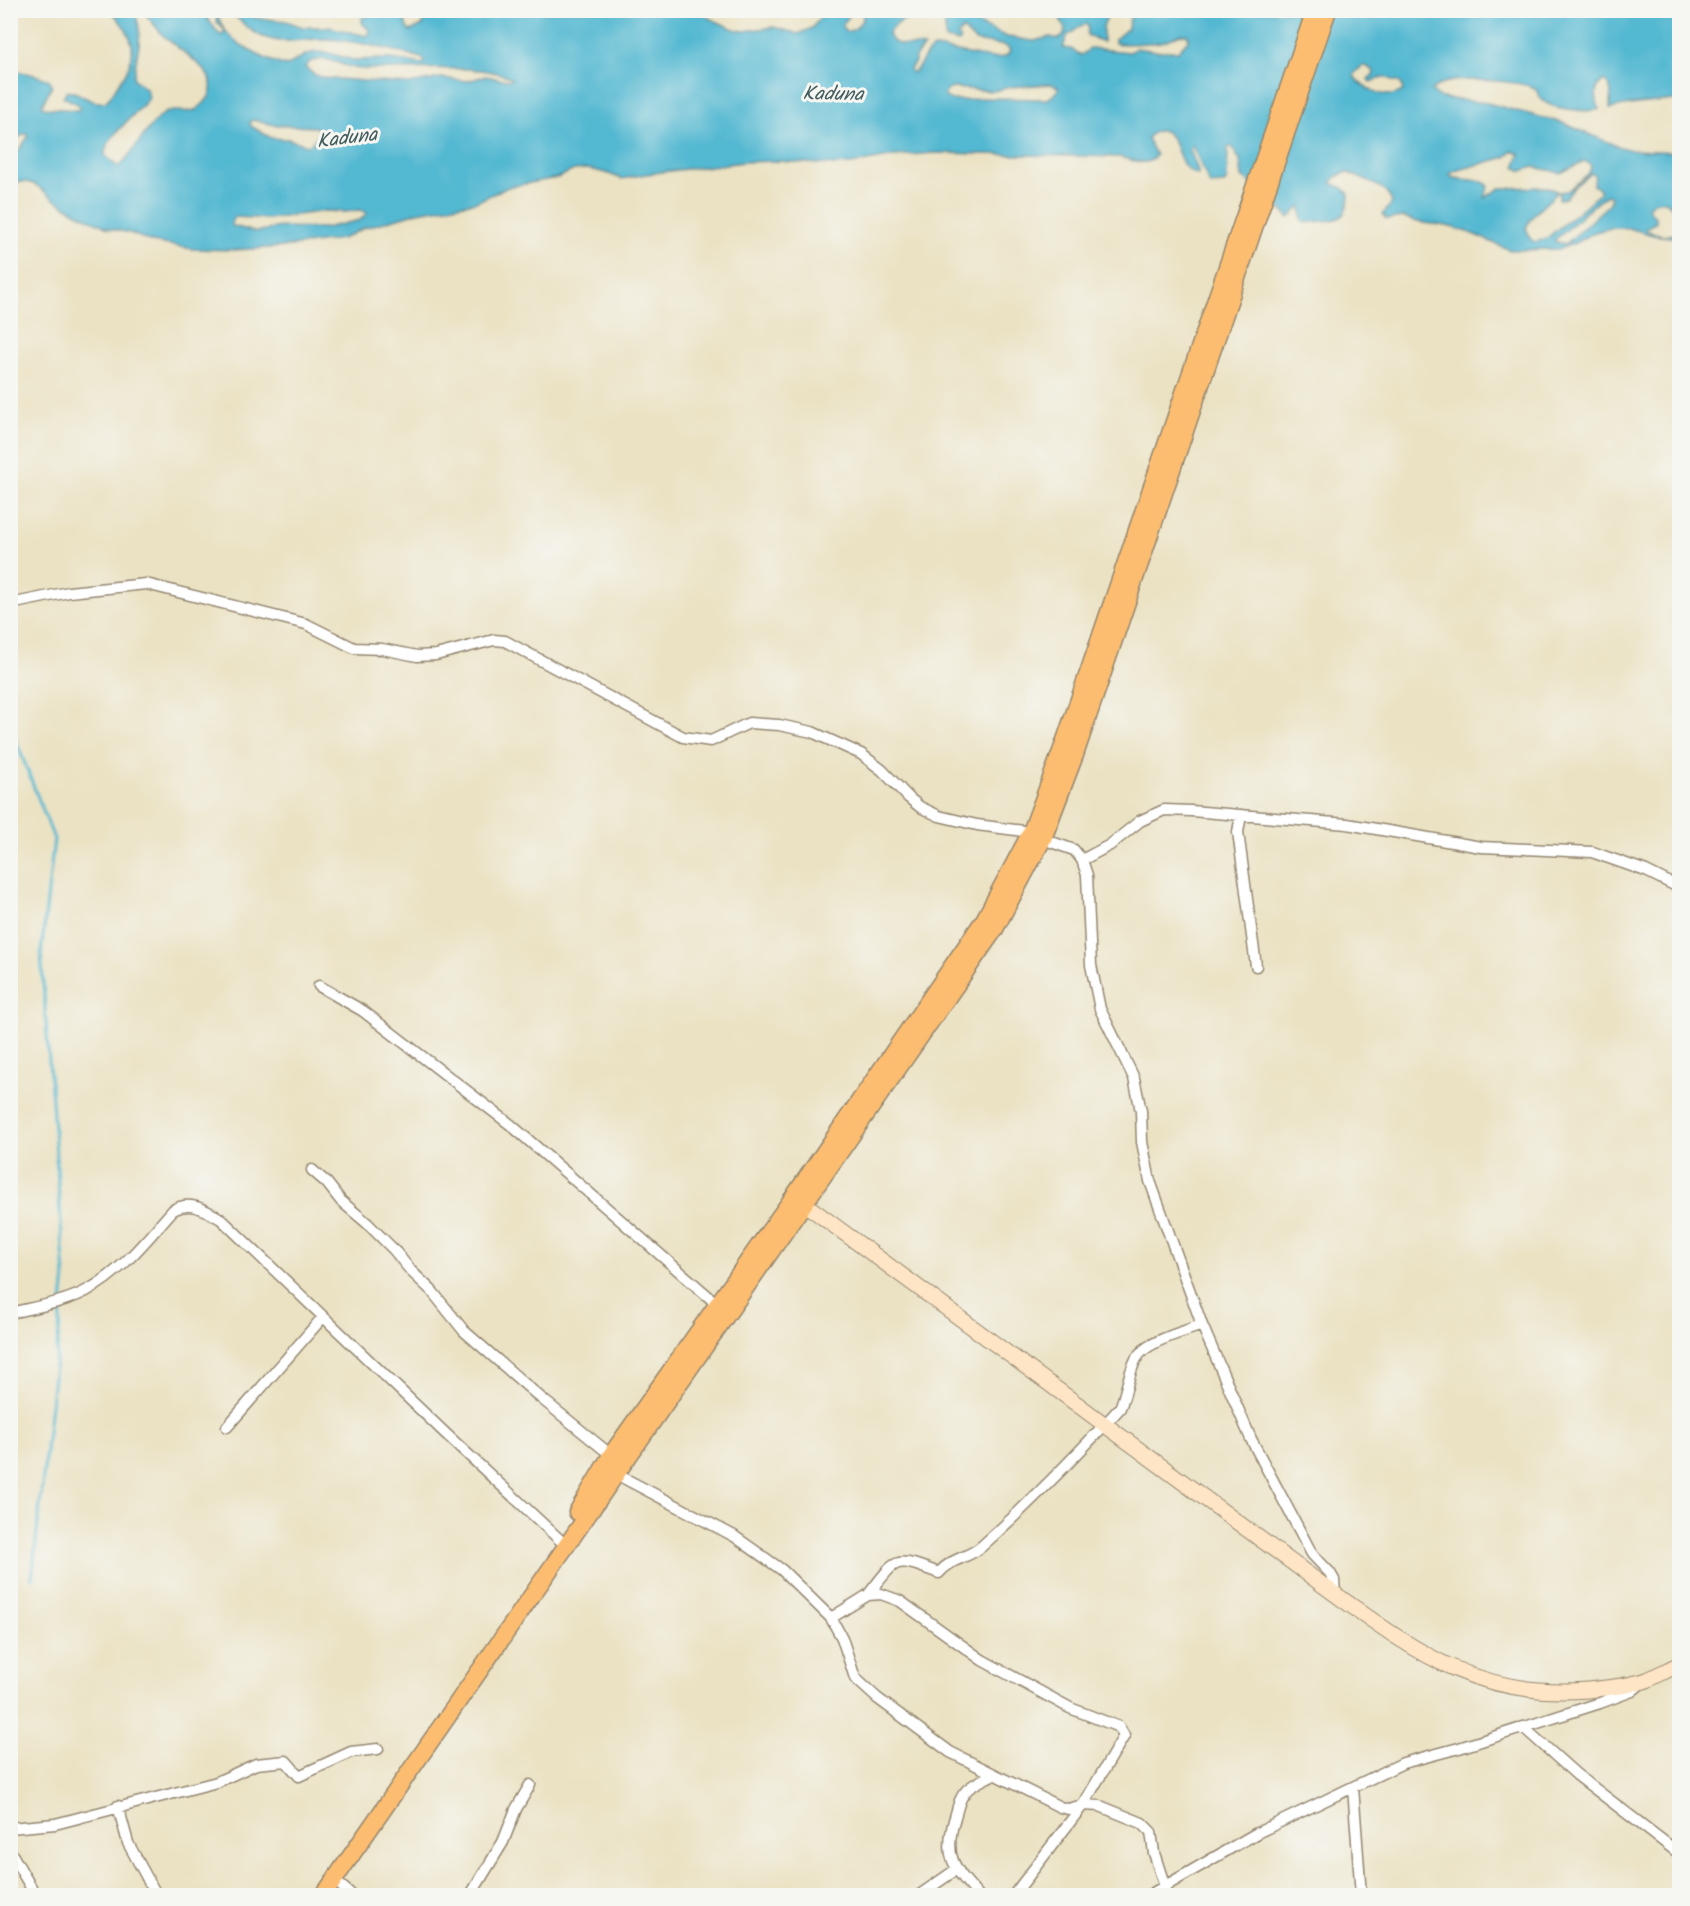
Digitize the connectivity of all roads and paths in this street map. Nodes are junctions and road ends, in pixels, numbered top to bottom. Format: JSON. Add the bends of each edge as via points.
{"nodes":[{"id":1,"x":1315,"y":10,"type":"edge"},
{"id":2,"x":1328,"y":10,"type":"edge"},
{"id":3,"x":1254,"y":212,"type":"junction"},
{"id":4,"x":10,"y":604,"type":"edge"},
{"id":5,"x":1241,"y":815,"type":"junction"},
{"id":6,"x":1037,"y":835,"type":"junction"},
{"id":7,"x":1082,"y":860,"type":"junction"},
{"id":8,"x":1680,"y":888,"type":"edge"},
{"id":9,"x":1256,"y":966,"type":"dead end"},
{"id":10,"x":319,"y":987,"type":"dead end"},
{"id":11,"x":312,"y":1170,"type":"dead end"},
{"id":12,"x":799,"y":1200,"type":"junction"},
{"id":13,"x":717,"y":1304,"type":"junction"},
{"id":14,"x":10,"y":1313,"type":"edge"},
{"id":15,"x":323,"y":1317,"type":"junction"},
{"id":16,"x":1202,"y":1325,"type":"junction"},
{"id":17,"x":1104,"y":1425,"type":"junction"},
{"id":18,"x":227,"y":1427,"type":"dead end"},
{"id":19,"x":611,"y":1455,"type":"junction"},
{"id":20,"x":616,"y":1474,"type":"junction"},
{"id":21,"x":560,"y":1540,"type":"junction"},
{"id":22,"x":1335,"y":1594,"type":"junction"},
{"id":23,"x":868,"y":1595,"type":"junction"},
{"id":24,"x":831,"y":1618,"type":"junction"},
{"id":25,"x":1680,"y":1664,"type":"edge"},
{"id":26,"x":1646,"y":1680,"type":"junction"},
{"id":27,"x":1523,"y":1727,"type":"junction"},
{"id":28,"x":378,"y":1749,"type":"dead end"},
{"id":29,"x":994,"y":1774,"type":"junction"},
{"id":30,"x":530,"y":1785,"type":"dead end"},
{"id":31,"x":1353,"y":1787,"type":"junction"},
{"id":32,"x":1083,"y":1805,"type":"junction"},
{"id":33,"x":118,"y":1806,"type":"junction"},
{"id":34,"x":10,"y":1828,"type":"edge"},
{"id":35,"x":10,"y":1851,"type":"edge"},
{"id":36,"x":1680,"y":1854,"type":"edge"},
{"id":37,"x":957,"y":1869,"type":"junction"},
{"id":38,"x":334,"y":1880,"type":"junction"},
{"id":39,"x":1165,"y":1887,"type":"junction"},
{"id":40,"x":36,"y":1896,"type":"edge"},
{"id":41,"x":157,"y":1896,"type":"edge"},
{"id":42,"x":311,"y":1896,"type":"edge"},
{"id":43,"x":323,"y":1896,"type":"edge"},
{"id":44,"x":353,"y":1896,"type":"edge"},
{"id":45,"x":470,"y":1896,"type":"edge"},
{"id":46,"x":918,"y":1896,"type":"edge"},
{"id":47,"x":979,"y":1896,"type":"edge"},
{"id":48,"x":1012,"y":1896,"type":"edge"},
{"id":49,"x":1148,"y":1896,"type":"edge"},
{"id":50,"x":1361,"y":1896,"type":"edge"}],
"edges":[{"from":1,"to":3,"type":"main road"},
{"from":2,"to":3,"type":"main road"},
{"from":3,"to":6,"type":"main road","via":[[1062,749]]},
{"from":4,"to":6,"type":"street","via":[[69,592],[146,585],[306,624],[354,648],[417,656],[505,641],[683,737],[711,741],[749,723],[812,732],[861,754],[920,807],[939,816]]},
{"from":5,"to":7,"type":"street","via":[[1164,810],[1140,821],[1110,845]]},
{"from":5,"to":8,"type":"street","via":[[1347,824],[1481,847],[1593,852]]},
{"from":5,"to":9,"type":"street","via":[[1238,832]]},
{"from":6,"to":7,"type":"street","via":[[1074,850]]},
{"from":6,"to":12,"type":"main road"},
{"from":7,"to":16,"type":"street","via":[[1087,875],[1091,965],[1100,1009],[1134,1078],[1150,1181]]},
{"from":10,"to":13,"type":"street","via":[[363,1011],[511,1125]]},
{"from":11,"to":19,"type":"street","via":[[394,1250],[464,1331]]},
{"from":12,"to":13,"type":"main road"},
{"from":12,"to":17,"type":"main road"},
{"from":12,"to":20,"type":"main road"},
{"from":13,"to":19,"type":"main road"},
{"from":14,"to":15,"type":"street","via":[[55,1303],[85,1291],[134,1253],[173,1210],[181,1205],[195,1205],[221,1219]]},
{"from":15,"to":18,"type":"street"},
{"from":15,"to":21,"type":"street"},
{"from":16,"to":17,"type":"street","via":[[1143,1350],[1136,1358],[1120,1408]]},
{"from":16,"to":22,"type":"street","via":[[1251,1439],[1312,1554],[1334,1580]]},
{"from":17,"to":22,"type":"main road"},
{"from":17,"to":23,"type":"street","via":[[979,1549],[947,1563],[939,1573],[898,1562]]},
{"from":19,"to":21,"type":"main road"},
{"from":20,"to":24,"type":"street","via":[[734,1536],[782,1570]]},
{"from":20,"to":38,"type":"main road"},
{"from":21,"to":42,"type":"main road"},
{"from":22,"to":26,"type":"main road","via":[[1419,1652],[1469,1676],[1499,1685],[1565,1692]]},
{"from":23,"to":24,"type":"street"},
{"from":23,"to":32,"type":"street","via":[[881,1594],[900,1601],[982,1660],[1070,1708],[1119,1727],[1124,1736]]},
{"from":24,"to":29,"type":"street","via":[[855,1678],[864,1688],[950,1752]]},
{"from":25,"to":26,"type":"main road"},
{"from":26,"to":27,"type":"street","via":[[1632,1691]]},
{"from":27,"to":31,"type":"street","via":[[1403,1763]]},
{"from":27,"to":36,"type":"street","via":[[1576,1775]]},
{"from":28,"to":33,"type":"street","via":[[351,1752],[299,1776],[286,1761],[256,1764],[217,1782]]},
{"from":29,"to":32,"type":"street","via":[[1060,1807]]},
{"from":29,"to":37,"type":"street","via":[[968,1788],[961,1797],[949,1849]]},
{"from":30,"to":45,"type":"street","via":[[503,1842]]},
{"from":31,"to":39,"type":"street","via":[[1257,1833]]},
{"from":31,"to":50,"type":"street"},
{"from":32,"to":39,"type":"street","via":[[1100,1806],[1142,1823],[1151,1832]]},
{"from":32,"to":48,"type":"street"},
{"from":33,"to":34,"type":"street","via":[[55,1824]]},
{"from":33,"to":41,"type":"street","via":[[128,1843]]},
{"from":35,"to":40,"type":"street"},
{"from":37,"to":46,"type":"street"},
{"from":37,"to":47,"type":"street"},
{"from":38,"to":43,"type":"main road"},
{"from":38,"to":44,"type":"street"},
{"from":39,"to":49,"type":"street"}]}
